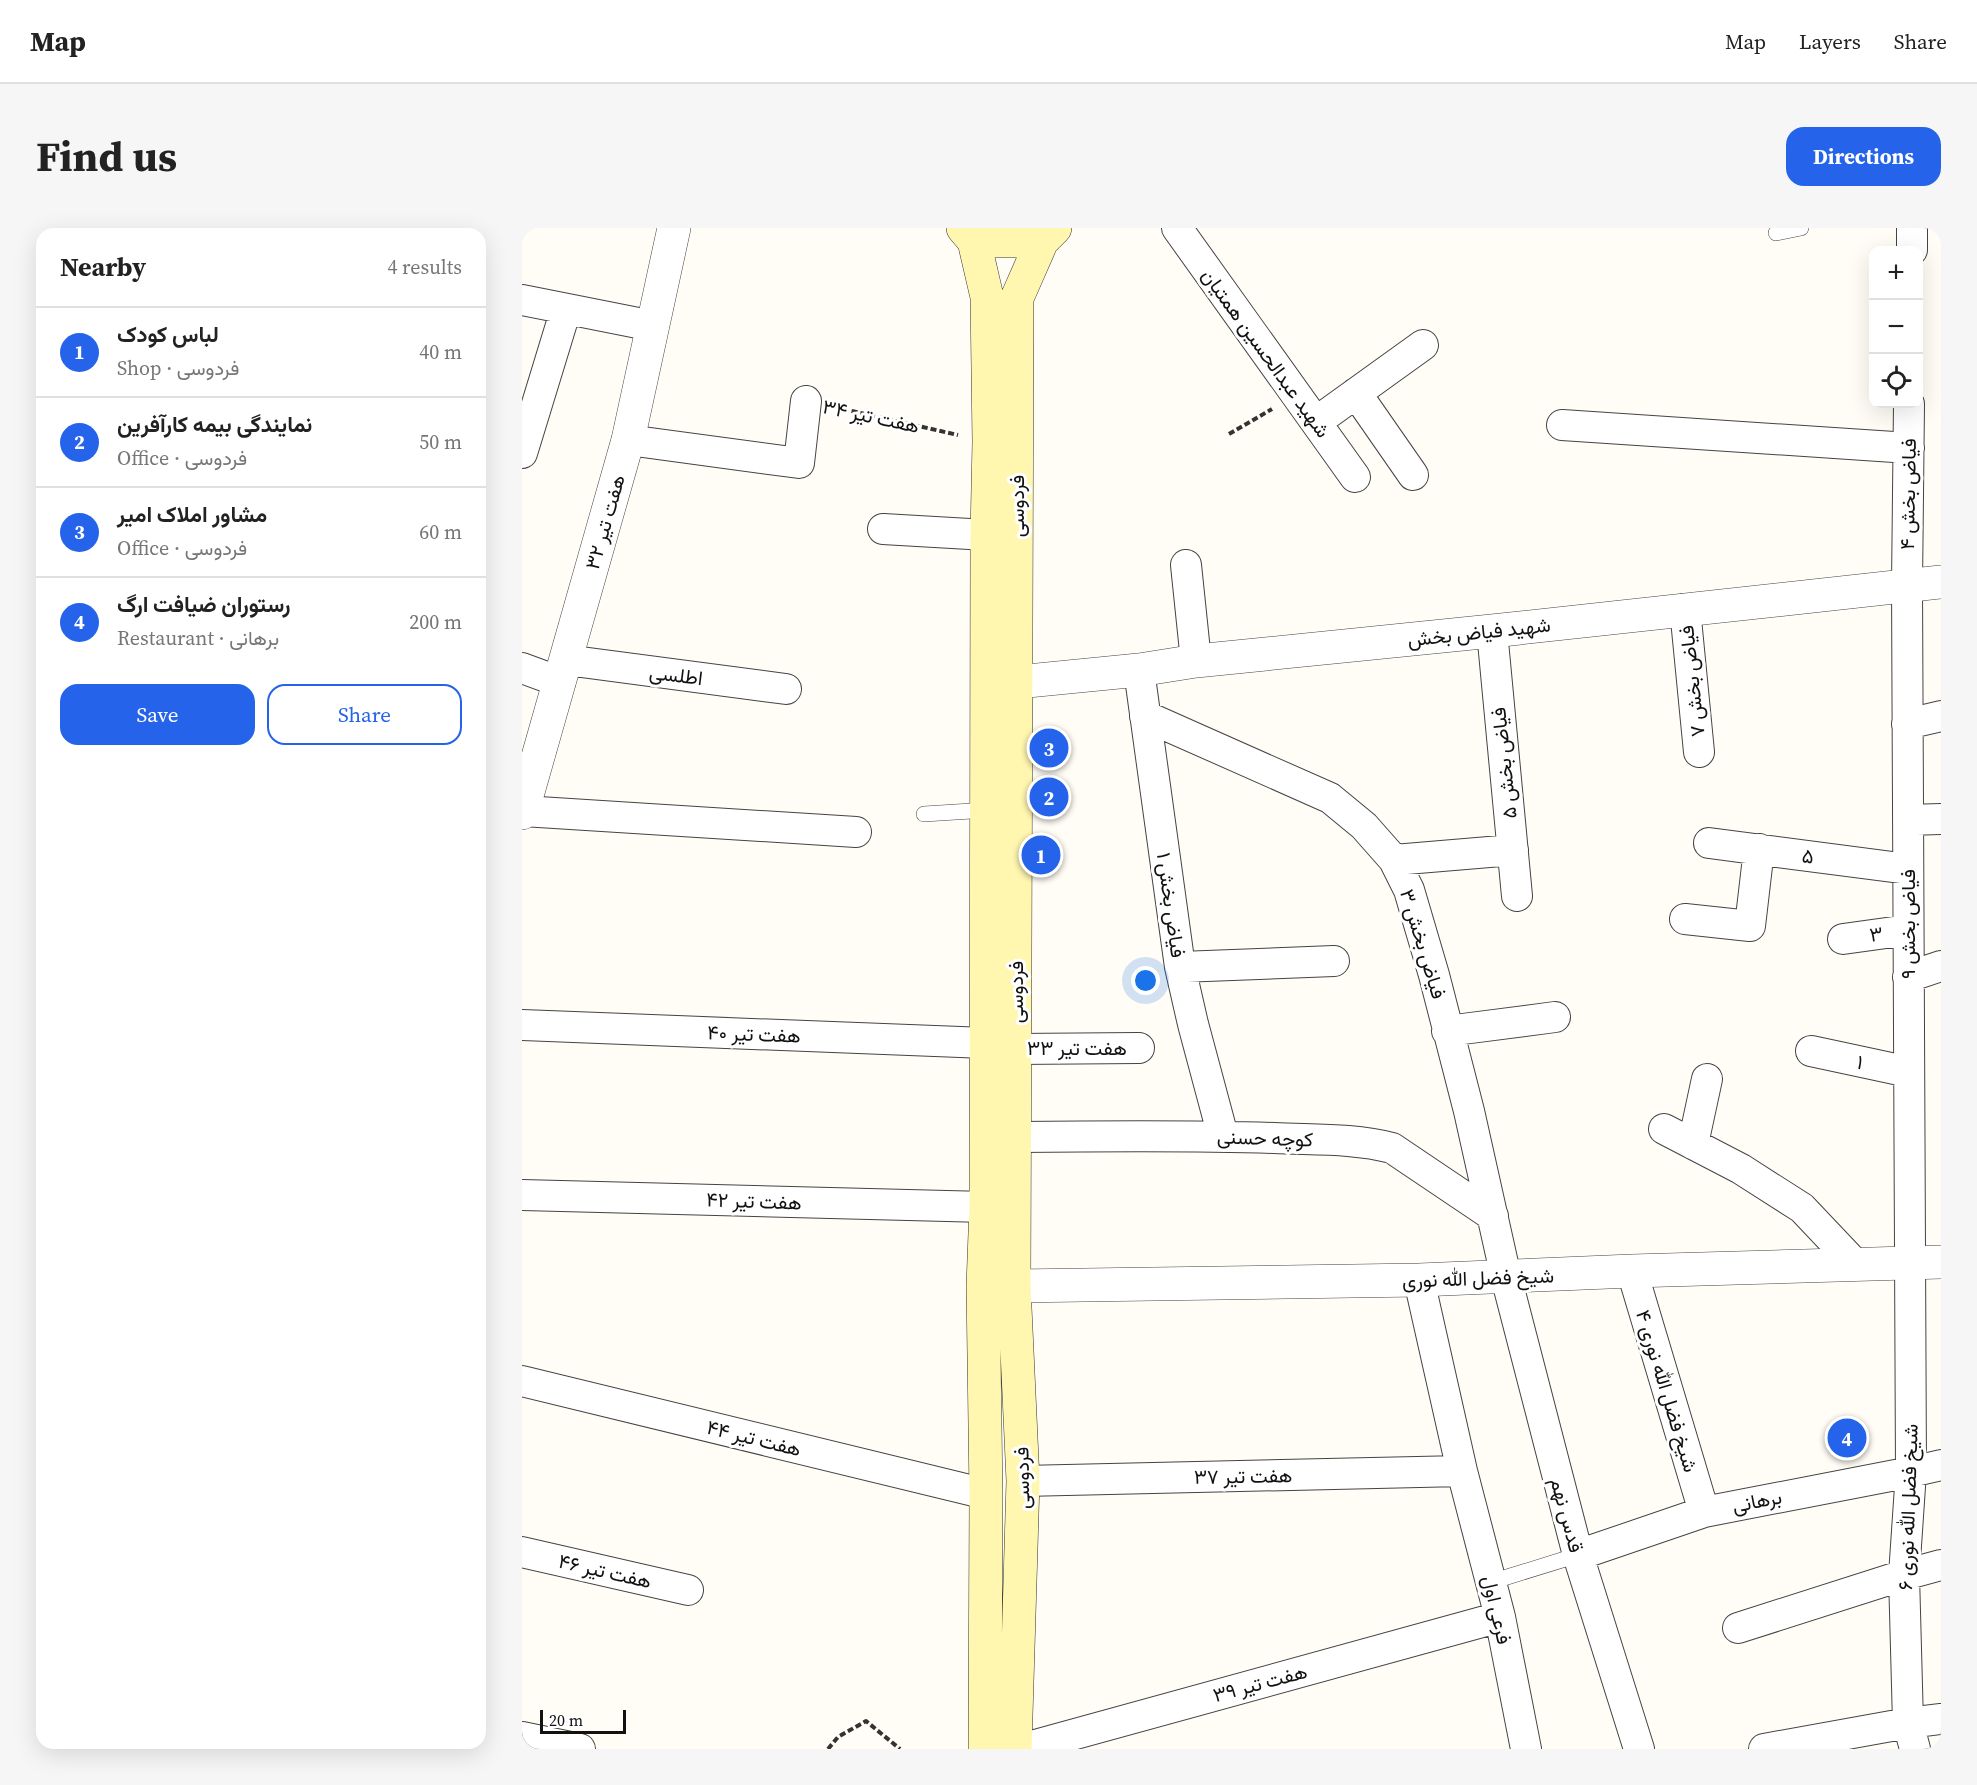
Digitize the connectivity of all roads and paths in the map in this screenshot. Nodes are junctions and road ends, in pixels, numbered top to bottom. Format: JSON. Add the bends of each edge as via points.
{"nodes":[{"id":1,"x":674,"y":228,"type":"edge"},
{"id":2,"x":1177,"y":228,"type":"edge"},
{"id":3,"x":1801,"y":228,"type":"edge"},
{"id":4,"x":1912,"y":228,"type":"edge"},
{"id":5,"x":1776,"y":233,"type":"dead end"},
{"id":6,"x":968,"y":234,"type":"edge"},
{"id":7,"x":1049,"y":234,"type":"edge"},
{"id":8,"x":1912,"y":246,"type":"edge"},
{"id":9,"x":522,"y":300,"type":"edge"},
{"id":10,"x":566,"y":309,"type":"junction"},
{"id":11,"x":653,"y":326,"type":"junction"},
{"id":12,"x":1423,"y":345,"type":"dead end"},
{"id":13,"x":1356,"y":393,"type":"junction"},
{"id":14,"x":1297,"y":396,"type":"junction"},
{"id":15,"x":806,"y":401,"type":"joint"},
{"id":16,"x":1910,"y":408,"type":"edge"},
{"id":17,"x":1316,"y":422,"type":"junction"},
{"id":18,"x":1562,"y":425,"type":"dead end"},
{"id":19,"x":1229,"y":434,"type":"dead end"},
{"id":20,"x":628,"y":440,"type":"junction"},
{"id":21,"x":988,"y":442,"type":"junction"},
{"id":22,"x":1909,"y":448,"type":"junction"},
{"id":23,"x":522,"y":453,"type":"edge"},
{"id":24,"x":1413,"y":475,"type":"dead end"},
{"id":25,"x":1354,"y":477,"type":"dead end"},
{"id":26,"x":882,"y":529,"type":"dead end"},
{"id":27,"x":987,"y":535,"type":"junction"},
{"id":28,"x":1186,"y":566,"type":"dead end"},
{"id":29,"x":1941,"y":582,"type":"edge"},
{"id":30,"x":1907,"y":585,"type":"junction"},
{"id":31,"x":1685,"y":609,"type":"junction"},
{"id":32,"x":1491,"y":631,"type":"junction"},
{"id":33,"x":1197,"y":661,"type":"junction"},
{"id":34,"x":522,"y":668,"type":"edge"},
{"id":35,"x":1139,"y":670,"type":"junction"},
{"id":36,"x":563,"y":671,"type":"junction"},
{"id":37,"x":1002,"y":682,"type":"junction"},
{"id":38,"x":786,"y":689,"type":"dead end"},
{"id":39,"x":1145,"y":716,"type":"junction"},
{"id":40,"x":1941,"y":716,"type":"edge"},
{"id":41,"x":1908,"y":724,"type":"junction"},
{"id":42,"x":1699,"y":752,"type":"dead end"},
{"id":43,"x":987,"y":810,"type":"junction"},
{"id":44,"x":522,"y":812,"type":"edge"},
{"id":45,"x":924,"y":814,"type":"dead end"},
{"id":46,"x":1941,"y":819,"type":"edge"},
{"id":47,"x":1908,"y":820,"type":"junction"},
{"id":48,"x":856,"y":832,"type":"dead end"},
{"id":49,"x":1709,"y":843,"type":"dead end"},
{"id":50,"x":1758,"y":849,"type":"junction"},
{"id":51,"x":1513,"y":850,"type":"junction"},
{"id":52,"x":1394,"y":860,"type":"junction"},
{"id":53,"x":1908,"y":869,"type":"junction"},
{"id":54,"x":1517,"y":896,"type":"dead end"},
{"id":55,"x":1685,"y":920,"type":"dead end"},
{"id":56,"x":1908,"y":930,"type":"junction"},
{"id":57,"x":1843,"y":939,"type":"dead end"},
{"id":58,"x":1334,"y":961,"type":"dead end"},
{"id":59,"x":1941,"y":966,"type":"edge"},
{"id":60,"x":1180,"y":967,"type":"junction"},
{"id":61,"x":1908,"y":977,"type":"junction"},
{"id":62,"x":1555,"y":1017,"type":"dead end"},
{"id":63,"x":522,"y":1025,"type":"edge"},
{"id":64,"x":1447,"y":1031,"type":"junction"},
{"id":65,"x":1001,"y":1046,"type":"junction"},
{"id":66,"x":1138,"y":1048,"type":"dead end"},
{"id":67,"x":1811,"y":1051,"type":"dead end"},
{"id":68,"x":1909,"y":1072,"type":"junction"},
{"id":69,"x":1707,"y":1078,"type":"dead end"},
{"id":70,"x":1664,"y":1129,"type":"dead end"},
{"id":71,"x":1223,"y":1136,"type":"junction"},
{"id":72,"x":1016,"y":1137,"type":"junction"},
{"id":73,"x":1693,"y":1144,"type":"junction"},
{"id":74,"x":522,"y":1195,"type":"edge"},
{"id":75,"x":986,"y":1208,"type":"junction"},
{"id":76,"x":1493,"y":1216,"type":"junction"},
{"id":77,"x":1925,"y":1263,"type":"edge"},
{"id":78,"x":1856,"y":1265,"type":"junction"},
{"id":79,"x":1632,"y":1271,"type":"junction"},
{"id":80,"x":1506,"y":1277,"type":"junction"},
{"id":81,"x":1419,"y":1280,"type":"junction"},
{"id":82,"x":999,"y":1286,"type":"junction"},
{"id":83,"x":522,"y":1381,"type":"edge"},
{"id":84,"x":1941,"y":1465,"type":"edge"},
{"id":85,"x":1462,"y":1471,"type":"junction"},
{"id":86,"x":1911,"y":1472,"type":"junction"},
{"id":87,"x":1023,"y":1481,"type":"junction"},
{"id":88,"x":986,"y":1494,"type":"junction"},
{"id":89,"x":1704,"y":1512,"type":"junction"},
{"id":90,"x":522,"y":1552,"type":"edge"},
{"id":91,"x":1578,"y":1555,"type":"junction"},
{"id":92,"x":1941,"y":1565,"type":"edge"},
{"id":93,"x":1904,"y":1575,"type":"junction"},
{"id":94,"x":1491,"y":1582,"type":"junction"},
{"id":95,"x":688,"y":1590,"type":"dead end"},
{"id":96,"x":1500,"y":1617,"type":"junction"},
{"id":97,"x":1738,"y":1628,"type":"dead end"},
{"id":98,"x":1941,"y":1719,"type":"edge"},
{"id":99,"x":1911,"y":1736,"type":"edge"},
{"id":100,"x":522,"y":1737,"type":"edge"},
{"id":101,"x":580,"y":1749,"type":"edge"},
{"id":102,"x":828,"y":1749,"type":"edge"},
{"id":103,"x":900,"y":1749,"type":"edge"},
{"id":104,"x":986,"y":1749,"type":"edge"},
{"id":105,"x":1016,"y":1749,"type":"edge"},
{"id":106,"x":1021,"y":1749,"type":"edge"},
{"id":107,"x":1526,"y":1749,"type":"edge"},
{"id":108,"x":1639,"y":1749,"type":"edge"},
{"id":109,"x":1764,"y":1749,"type":"edge"}],
"edges":[{"from":1,"to":11,"type":"street","name":"هفت تیر ۳۲"},
{"from":2,"to":14,"type":"street","name":"شهید عبدالحسین همتیان"},
{"from":3,"to":5,"type":"lane"},
{"from":4,"to":8,"type":"street"},
{"from":6,"to":7,"type":"main road"},
{"from":6,"to":21,"type":"main road","name":"فردوسی","via":[[987,297]]},
{"from":7,"to":37,"type":"main road","name":"فردوسی","via":[[1017,298]]},
{"from":9,"to":10,"type":"street"},
{"from":10,"to":11,"type":"street"},
{"from":10,"to":23,"type":"street"},
{"from":11,"to":20,"type":"street","name":"هفت تیر ۳۲"},
{"from":12,"to":13,"type":"street"},
{"from":13,"to":17,"type":"street"},
{"from":13,"to":24,"type":"street"},
{"from":14,"to":17,"type":"street","name":"شهید عبدالحسین همتیان"},
{"from":14,"to":19,"type":"path"},
{"from":15,"to":20,"type":"street","name":"هفت تیر ۳۴","via":[[799,463]]},
{"from":15,"to":21,"type":"path","name":"هفت تیر ۳۴"},
{"from":16,"to":22,"type":"street","name":"فیاض بخش ۴"},
{"from":17,"to":25,"type":"street","name":"شهید عبدالحسین همتیان"},
{"from":18,"to":22,"type":"street"},
{"from":20,"to":36,"type":"street","name":"هفت تیر ۳۲"},
{"from":21,"to":27,"type":"main road","name":"فردوسی"},
{"from":22,"to":30,"type":"street","name":"فیاض بخش ۴"},
{"from":26,"to":27,"type":"street"},
{"from":27,"to":37,"type":"main road","name":"فردوسی"},
{"from":28,"to":33,"type":"street"},
{"from":29,"to":30,"type":"street","name":"شهید فیاض بخش"},
{"from":30,"to":31,"type":"street","name":"شهید فیاض بخش"},
{"from":30,"to":41,"type":"street","name":"فیاض بخش ۹"},
{"from":31,"to":32,"type":"street","name":"شهید فیاض بخش"},
{"from":31,"to":42,"type":"street","name":"فیاض بخش ۷"},
{"from":32,"to":33,"type":"street","name":"شهید فیاض بخش"},
{"from":32,"to":51,"type":"street","name":"فیاض بخش ۵"},
{"from":33,"to":35,"type":"street","name":"شهید فیاض بخش"},
{"from":34,"to":36,"type":"street","name":"اطلسی"},
{"from":35,"to":37,"type":"street","name":"شهید فیاض بخش"},
{"from":35,"to":39,"type":"street","name":"فیاض بخش ۱"},
{"from":36,"to":38,"type":"street","name":"اطلسی"},
{"from":36,"to":44,"type":"street","name":"هفت تیر ۳۲"},
{"from":37,"to":43,"type":"main road","name":"فردوسی"},
{"from":37,"to":65,"type":"main road","name":"فردوسی"},
{"from":39,"to":52,"type":"street","name":"فیاض بخش ۳","via":[[1330,798],[1364,826]]},
{"from":39,"to":60,"type":"street","name":"فیاض بخش ۱"},
{"from":40,"to":41,"type":"street"},
{"from":41,"to":47,"type":"street","name":"فیاض بخش ۹"},
{"from":43,"to":45,"type":"lane"},
{"from":43,"to":65,"type":"main road","name":"فردوسی"},
{"from":44,"to":48,"type":"street"},
{"from":46,"to":47,"type":"street"},
{"from":47,"to":53,"type":"street","name":"فیاض بخش ۹"},
{"from":49,"to":50,"type":"street","name":"۵"},
{"from":50,"to":53,"type":"street","name":"۵"},
{"from":50,"to":55,"type":"street","via":[[1750,926]]},
{"from":51,"to":52,"type":"street"},
{"from":51,"to":54,"type":"street","name":"فیاض بخش ۵"},
{"from":52,"to":64,"type":"street","name":"فیاض بخش ۳","via":[[1409,890]]},
{"from":53,"to":56,"type":"street","name":"فیاض بخش ۹"},
{"from":56,"to":57,"type":"street","name":"۳"},
{"from":56,"to":61,"type":"street","name":"فیاض بخش ۹"},
{"from":58,"to":60,"type":"street"},
{"from":59,"to":61,"type":"street"},
{"from":60,"to":71,"type":"street","name":"فیاض بخش ۱"},
{"from":61,"to":68,"type":"street","name":"فیاض بخش ۹"},
{"from":62,"to":64,"type":"street"},
{"from":63,"to":65,"type":"street","name":"هفت تیر ۴۰"},
{"from":64,"to":76,"type":"street","name":"فیاض بخش ۳"},
{"from":65,"to":66,"type":"street","name":"هفت تیر ۳۳"},
{"from":65,"to":72,"type":"main road","name":"فردوسی"},
{"from":65,"to":75,"type":"main road","name":"فردوسی"},
{"from":67,"to":68,"type":"street","name":"۱"},
{"from":68,"to":77,"type":"street","name":"فیاض بخش ۹"},
{"from":69,"to":73,"type":"street"},
{"from":70,"to":73,"type":"street"},
{"from":71,"to":72,"type":"street","name":"کوچه حسنی"},
{"from":71,"to":76,"type":"street","name":"کوچه حسنی","via":[[1361,1142],[1392,1148]]},
{"from":72,"to":82,"type":"main road","name":"فردوسی"},
{"from":73,"to":78,"type":"street","via":[[1741,1168],[1802,1208]]},
{"from":74,"to":75,"type":"street","name":"هفت تیر ۴۲"},
{"from":75,"to":82,"type":"main road","name":"فردوسی"},
{"from":76,"to":80,"type":"street","name":"فیاض بخش ۳"},
{"from":77,"to":78,"type":"street","name":"شیخ فضل الله نوری"},
{"from":77,"to":86,"type":"street","name":"شیخ فضل الله نوری ۶"},
{"from":78,"to":79,"type":"street","name":"شیخ فضل الله نوری"},
{"from":79,"to":80,"type":"street","name":"شیخ فضل الله نوری"},
{"from":79,"to":89,"type":"street","name":"شیخ فضل الله نوری ۴"},
{"from":80,"to":81,"type":"street","name":"شیخ فضل الله نوری"},
{"from":80,"to":91,"type":"street","name":"قدس نهم"},
{"from":81,"to":82,"type":"street","name":"شیخ فضل الله نوری"},
{"from":81,"to":85,"type":"street","name":"فرعی اول"},
{"from":82,"to":87,"type":"main road","name":"فردوسی"},
{"from":82,"to":88,"type":"main road","name":"فردوسی"},
{"from":83,"to":88,"type":"street","name":"هفت تیر ۴۴"},
{"from":84,"to":86,"type":"street","name":"برهانی"},
{"from":85,"to":87,"type":"street","name":"هفت تیر ۳۷"},
{"from":85,"to":94,"type":"street","name":"فرعی اول"},
{"from":86,"to":89,"type":"street","name":"برهانی"},
{"from":86,"to":93,"type":"street","name":"شیخ فضل الله نوری ۶"},
{"from":87,"to":105,"type":"main road","name":"فردوسی"},
{"from":88,"to":104,"type":"main road","name":"فردوسی"},
{"from":89,"to":91,"type":"street","name":"برهانی"},
{"from":90,"to":95,"type":"street","name":"هفت تیر ۴۶"},
{"from":91,"to":94,"type":"lane"},
{"from":91,"to":108,"type":"street","name":"قدس نهم"},
{"from":92,"to":93,"type":"street"},
{"from":93,"to":97,"type":"street"},
{"from":93,"to":99,"type":"street","name":"شیخ فضل الله نوری ۶"},
{"from":94,"to":96,"type":"street","name":"فرعی اول"},
{"from":96,"to":106,"type":"street","name":"هفت تیر ۳۹"},
{"from":96,"to":107,"type":"street","name":"فرعی اول"},
{"from":98,"to":99,"type":"street"},
{"from":99,"to":109,"type":"street"},
{"from":100,"to":101,"type":"street"},
{"from":102,"to":103,"type":"path","via":[[838,1737],[866,1721]]}]}
